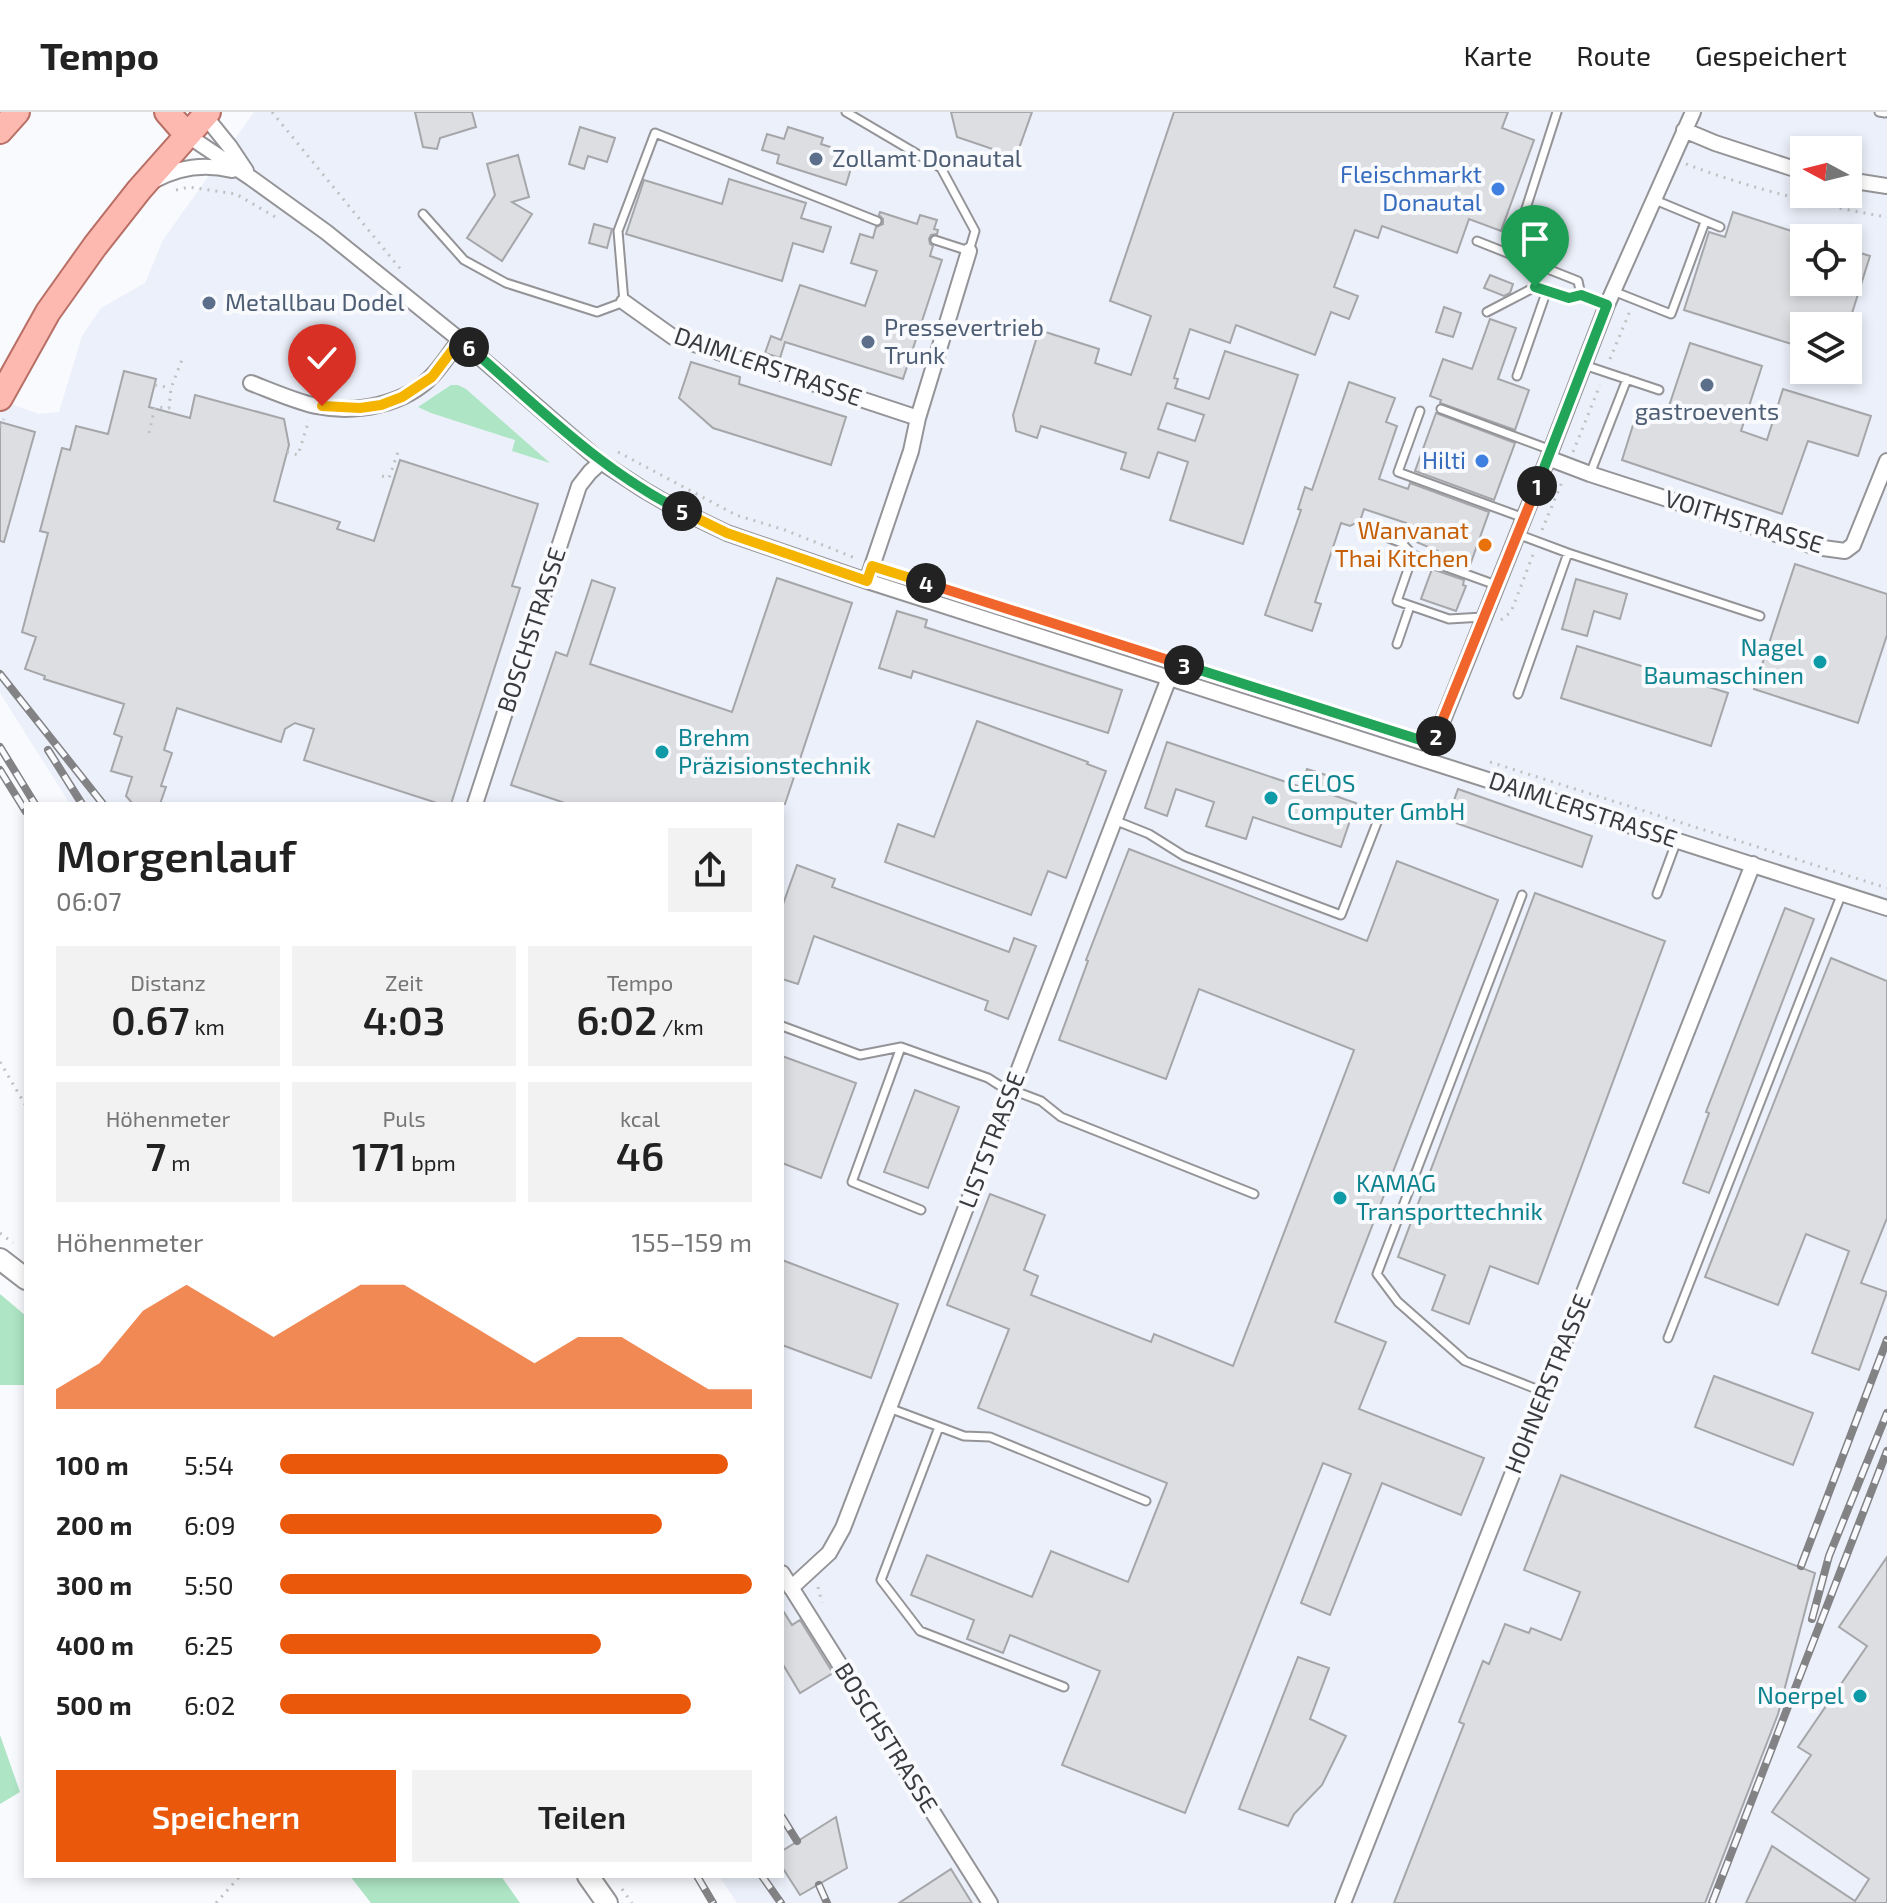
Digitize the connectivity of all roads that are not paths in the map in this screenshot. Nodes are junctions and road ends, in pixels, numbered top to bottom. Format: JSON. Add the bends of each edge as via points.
{"nodes":[{"id":1,"x":17,"y":112,"type":"edge"},
{"id":2,"x":167,"y":112,"type":"edge"},
{"id":3,"x":846,"y":112,"type":"edge"},
{"id":4,"x":1557,"y":112,"type":"edge"},
{"id":5,"x":1693,"y":112,"type":"edge"},
{"id":6,"x":203,"y":113,"type":"edge"},
{"id":7,"x":1684,"y":130,"type":"junction"},
{"id":8,"x":0,"y":131,"type":"edge"},
{"id":9,"x":187,"y":135,"type":"junction"},
{"id":10,"x":1790,"y":167,"type":"edge"},
{"id":11,"x":251,"y":178,"type":"junction"},
{"id":12,"x":1862,"y":182,"type":"edge"},
{"id":13,"x":1887,"y":186,"type":"edge"},
{"id":14,"x":139,"y":190,"type":"junction"},
{"id":15,"x":1653,"y":199,"type":"junction"},
{"id":16,"x":423,"y":214,"type":"dead end"},
{"id":17,"x":877,"y":221,"type":"dead end"},
{"id":18,"x":1705,"y":222,"type":"junction"},
{"id":19,"x":1720,"y":227,"type":"dead end"},
{"id":20,"x":935,"y":240,"type":"dead end"},
{"id":21,"x":1477,"y":241,"type":"dead end"},
{"id":22,"x":969,"y":251,"type":"junction"},
{"id":23,"x":1511,"y":255,"type":"junction"},
{"id":24,"x":1547,"y":290,"type":"junction"},
{"id":25,"x":1581,"y":295,"type":"junction"},
{"id":26,"x":1610,"y":298,"type":"junction"},
{"id":27,"x":624,"y":302,"type":"junction"},
{"id":28,"x":1487,"y":312,"type":"dead end"},
{"id":29,"x":460,"y":340,"type":"junction"},
{"id":30,"x":1584,"y":365,"type":"junction"},
{"id":31,"x":1517,"y":376,"type":"dead end"},
{"id":32,"x":1627,"y":379,"type":"junction"},
{"id":33,"x":251,"y":383,"type":"dead end"},
{"id":34,"x":1659,"y":390,"type":"dead end"},
{"id":35,"x":0,"y":398,"type":"edge"},
{"id":36,"x":1441,"y":409,"type":"dead end"},
{"id":37,"x":1420,"y":411,"type":"dead end"},
{"id":38,"x":918,"y":418,"type":"junction"},
{"id":39,"x":1550,"y":454,"type":"junction"},
{"id":40,"x":1887,"y":461,"type":"edge"},
{"id":41,"x":601,"y":462,"type":"junction"},
{"id":42,"x":1590,"y":474,"type":"junction"},
{"id":43,"x":1524,"y":518,"type":"junction"},
{"id":44,"x":1365,"y":529,"type":"dead end"},
{"id":45,"x":1517,"y":534,"type":"junction"},
{"id":46,"x":1568,"y":553,"type":"junction"},
{"id":47,"x":1413,"y":555,"type":"junction"},
{"id":48,"x":867,"y":581,"type":"junction"},
{"id":49,"x":1496,"y":585,"type":"junction"},
{"id":50,"x":1410,"y":606,"type":"junction"},
{"id":51,"x":1760,"y":616,"type":"dead end"},
{"id":52,"x":1483,"y":617,"type":"junction"},
{"id":53,"x":1397,"y":644,"type":"dead end"},
{"id":54,"x":1169,"y":678,"type":"junction"},
{"id":55,"x":1518,"y":694,"type":"dead end"},
{"id":56,"x":1427,"y":760,"type":"junction"},
{"id":57,"x":476,"y":802,"type":"edge"},
{"id":58,"x":1114,"y":820,"type":"junction"},
{"id":59,"x":1378,"y":820,"type":"dead end"},
{"id":60,"x":1677,"y":840,"type":"junction"},
{"id":61,"x":1753,"y":864,"type":"junction"},
{"id":62,"x":1842,"y":893,"type":"junction"},
{"id":63,"x":1657,"y":894,"type":"dead end"},
{"id":64,"x":1522,"y":895,"type":"dead end"},
{"id":65,"x":1887,"y":908,"type":"edge"},
{"id":66,"x":784,"y":1027,"type":"edge"},
{"id":67,"x":901,"y":1047,"type":"junction"},
{"id":68,"x":1011,"y":1089,"type":"junction"},
{"id":69,"x":1254,"y":1194,"type":"dead end"},
{"id":70,"x":921,"y":1210,"type":"dead end"},
{"id":71,"x":0,"y":1259,"type":"edge"},
{"id":72,"x":24,"y":1277,"type":"edge"},
{"id":73,"x":1668,"y":1338,"type":"dead end"},
{"id":74,"x":1544,"y":1392,"type":"junction"},
{"id":75,"x":889,"y":1408,"type":"junction"},
{"id":76,"x":939,"y":1427,"type":"junction"},
{"id":77,"x":1146,"y":1501,"type":"dead end"},
{"id":78,"x":784,"y":1576,"type":"edge"},
{"id":79,"x":791,"y":1588,"type":"junction"},
{"id":80,"x":1064,"y":1687,"type":"dead end"},
{"id":81,"x":589,"y":1878,"type":"edge"},
{"id":82,"x":607,"y":1903,"type":"edge"},
{"id":83,"x":990,"y":1903,"type":"edge"},
{"id":84,"x":1343,"y":1903,"type":"edge"}],
"edges":[{"from":1,"to":8,"type":"main road"},
{"from":2,"to":9,"type":"main road"},
{"from":3,"to":22,"type":"lane","via":[[941,168],[975,231]]},
{"from":4,"to":23,"type":"lane"},
{"from":5,"to":7,"type":"street"},
{"from":6,"to":9,"type":"main road"},
{"from":6,"to":11,"type":"street","name":"DAIMLERSTRASSE"},
{"from":7,"to":10,"type":"street"},
{"from":7,"to":15,"type":"street"},
{"from":9,"to":11,"type":"street","name":"DAIMLERSTRASSE"},
{"from":9,"to":14,"type":"main road"},
{"from":11,"to":14,"type":"street","name":"DAIMLERSTRASSE","via":[[199,165],[162,176]]},
{"from":11,"to":29,"type":"street","name":"DAIMLERSTRASSE"},
{"from":12,"to":13,"type":"street"},
{"from":14,"to":35,"type":"main road","via":[[48,312]]},
{"from":15,"to":18,"type":"lane"},
{"from":15,"to":26,"type":"street"},
{"from":16,"to":27,"type":"lane","via":[[464,260],[506,283],[597,312]]},
{"from":17,"to":27,"type":"lane","via":[[655,133],[618,231]]},
{"from":18,"to":19,"type":"lane"},
{"from":18,"to":26,"type":"lane","via":[[1671,314]]},
{"from":20,"to":22,"type":"lane"},
{"from":21,"to":23,"type":"lane"},
{"from":22,"to":38,"type":"street"},
{"from":23,"to":25,"type":"lane","via":[[1578,281]]},
{"from":24,"to":25,"type":"lane","via":[[1569,298]]},
{"from":24,"to":28,"type":"lane","via":[[1535,287]]},
{"from":24,"to":31,"type":"lane"},
{"from":25,"to":26,"type":"lane"},
{"from":26,"to":30,"type":"street"},
{"from":27,"to":38,"type":"street","name":"DAIMLERSTRASSE","via":[[673,337]]},
{"from":29,"to":33,"type":"street","via":[[432,377],[381,405],[313,405]]},
{"from":29,"to":41,"type":"street","name":"DAIMLERSTRASSE"},
{"from":30,"to":32,"type":"lane"},
{"from":30,"to":39,"type":"street"},
{"from":32,"to":34,"type":"lane"},
{"from":32,"to":42,"type":"lane"},
{"from":36,"to":39,"type":"lane"},
{"from":37,"to":43,"type":"lane","via":[[1398,472]]},
{"from":38,"to":48,"type":"street"},
{"from":39,"to":42,"type":"street","name":"VOITHSTRASSE"},
{"from":39,"to":43,"type":"street"},
{"from":40,"to":42,"type":"street","name":"VOITHSTRASSE","via":[[1853,545],[1845,551],[1816,547]]},
{"from":41,"to":48,"type":"street","name":"DAIMLERSTRASSE","via":[[727,533]]},
{"from":41,"to":57,"type":"street","name":"BOSCHSTRASSE","via":[[579,486]]},
{"from":43,"to":45,"type":"street"},
{"from":44,"to":47,"type":"lane","via":[[1402,543]]},
{"from":45,"to":46,"type":"lane"},
{"from":45,"to":49,"type":"street"},
{"from":46,"to":51,"type":"lane"},
{"from":46,"to":55,"type":"lane"},
{"from":47,"to":49,"type":"lane"},
{"from":47,"to":50,"type":"lane","via":[[1397,601]]},
{"from":48,"to":54,"type":"street","name":"DAIMLERSTRASSE"},
{"from":49,"to":52,"type":"street"},
{"from":50,"to":52,"type":"lane","via":[[1449,619]]},
{"from":50,"to":53,"type":"lane"},
{"from":52,"to":56,"type":"street"},
{"from":54,"to":56,"type":"street","name":"DAIMLERSTRASSE"},
{"from":54,"to":58,"type":"street","name":"LISTSTRASSE"},
{"from":56,"to":60,"type":"street","name":"DAIMLERSTRASSE"},
{"from":58,"to":59,"type":"lane","via":[[1184,856],[1341,915]]},
{"from":58,"to":68,"type":"street","name":"LISTSTRASSE"},
{"from":60,"to":61,"type":"street","name":"DAIMLERSTRASSE"},
{"from":60,"to":63,"type":"lane"},
{"from":61,"to":62,"type":"street","name":"DAIMLERSTRASSE"},
{"from":61,"to":74,"type":"street","name":"HOHNERSTRASSE"},
{"from":62,"to":65,"type":"street","name":"DAIMLERSTRASSE"},
{"from":62,"to":73,"type":"lane"},
{"from":64,"to":74,"type":"lane","via":[[1377,1274],[1398,1302],[1465,1361]]},
{"from":66,"to":67,"type":"lane","via":[[860,1055]]},
{"from":67,"to":68,"type":"lane"},
{"from":67,"to":70,"type":"lane","via":[[852,1182]]},
{"from":68,"to":69,"type":"lane","via":[[1041,1101],[1061,1117]]},
{"from":68,"to":75,"type":"street","name":"LISTSTRASSE"},
{"from":71,"to":72,"type":"main road"},
{"from":74,"to":84,"type":"street","name":"HOHNERSTRASSE"},
{"from":75,"to":76,"type":"lane"},
{"from":75,"to":79,"type":"street","name":"LISTSTRASSE","via":[[843,1528],[829,1553]]},
{"from":76,"to":77,"type":"lane","via":[[964,1436],[990,1437]]},
{"from":76,"to":80,"type":"lane","via":[[881,1580],[920,1631]]},
{"from":78,"to":79,"type":"street","name":"BOSCHSTRASSE"},
{"from":79,"to":83,"type":"street","name":"BOSCHSTRASSE"},
{"from":81,"to":82,"type":"main road"}]}
